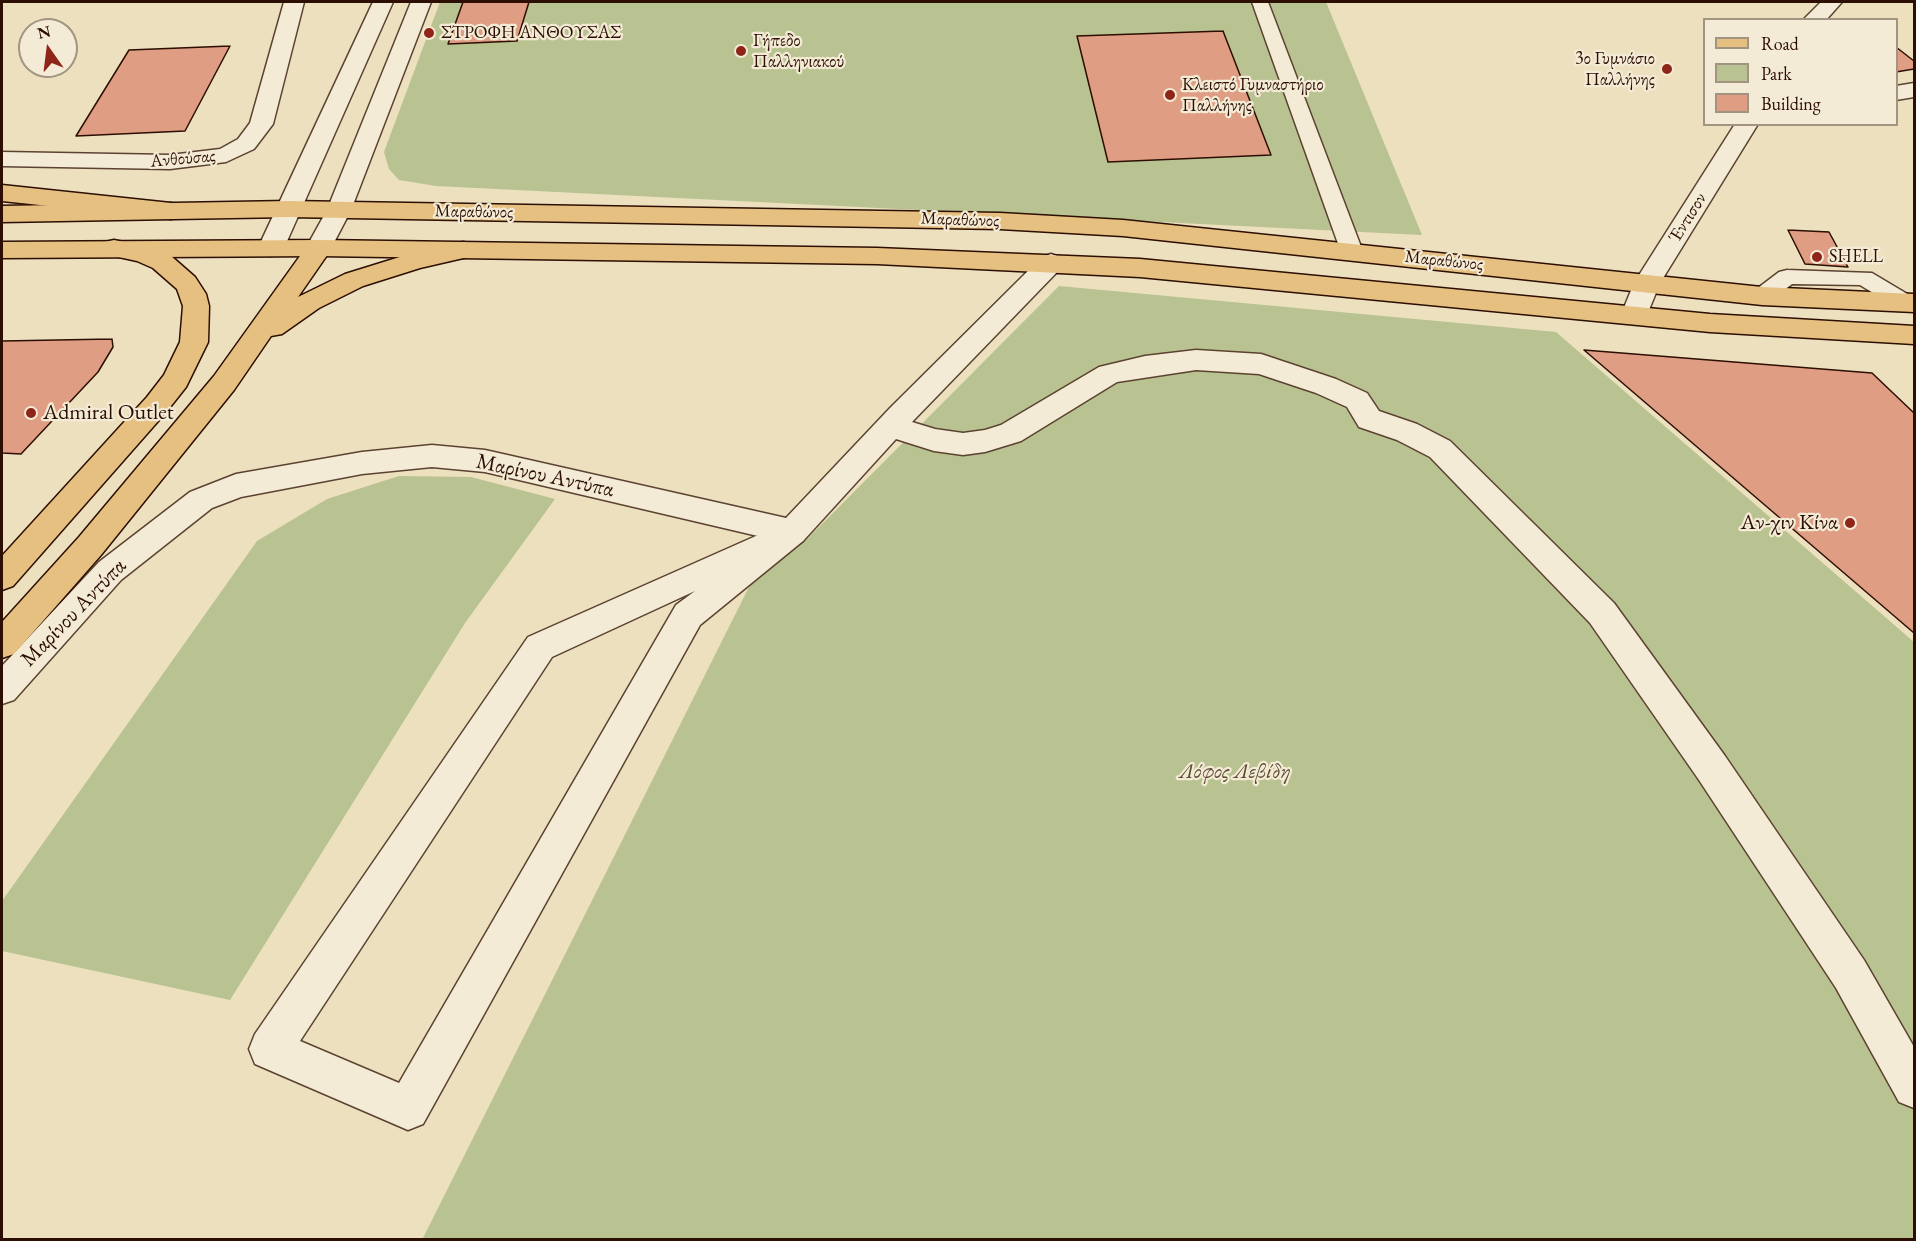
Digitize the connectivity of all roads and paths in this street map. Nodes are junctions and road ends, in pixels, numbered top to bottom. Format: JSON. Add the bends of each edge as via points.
{"nodes":[{"id":1,"x":294,"y":2,"type":"edge"},
{"id":2,"x":383,"y":2,"type":"edge"},
{"id":3,"x":421,"y":2,"type":"edge"},
{"id":4,"x":1260,"y":2,"type":"edge"},
{"id":5,"x":1806,"y":2,"type":"edge"},
{"id":6,"x":1832,"y":2,"type":"edge"},
{"id":7,"x":1811,"y":18,"type":"edge"},
{"id":8,"x":1814,"y":18,"type":"edge"},
{"id":9,"x":1914,"y":90,"type":"edge"},
{"id":10,"x":1898,"y":93,"type":"edge"},
{"id":11,"x":1746,"y":126,"type":"edge"},
{"id":12,"x":2,"y":159,"type":"edge"},
{"id":13,"x":2,"y":193,"type":"edge"},
{"id":14,"x":289,"y":209,"type":"junction"},
{"id":15,"x":339,"y":210,"type":"junction"},
{"id":16,"x":171,"y":211,"type":"junction"},
{"id":17,"x":2,"y":214,"type":"edge"},
{"id":18,"x":114,"y":248,"type":"junction"},
{"id":19,"x":271,"y":248,"type":"junction"},
{"id":20,"x":320,"y":248,"type":"junction"},
{"id":21,"x":2,"y":250,"type":"edge"},
{"id":22,"x":463,"y":250,"type":"junction"},
{"id":23,"x":1352,"y":252,"type":"junction"},
{"id":24,"x":1051,"y":263,"type":"junction"},
{"id":25,"x":1647,"y":283,"type":"junction"},
{"id":26,"x":1910,"y":303,"type":"edge"},
{"id":27,"x":1634,"y":315,"type":"junction"},
{"id":28,"x":1914,"y":335,"type":"edge"},
{"id":29,"x":258,"y":337,"type":"junction"},
{"id":30,"x":891,"y":426,"type":"junction"},
{"id":31,"x":792,"y":532,"type":"junction"},
{"id":32,"x":2,"y":577,"type":"edge"},
{"id":33,"x":2,"y":644,"type":"edge"},
{"id":34,"x":2,"y":689,"type":"edge"},
{"id":35,"x":1914,"y":1087,"type":"edge"}],
"edges":[{"from":1,"to":12,"type":"street","name":"Ανθούσας","via":[[261,124],[246,144],[226,155],[170,162]]},
{"from":2,"to":14,"type":"street"},
{"from":3,"to":15,"type":"street"},
{"from":4,"to":23,"type":"lane"},
{"from":5,"to":7,"type":"street"},
{"from":6,"to":8,"type":"street"},
{"from":9,"to":10,"type":"street"},
{"from":11,"to":25,"type":"street","name":"Έντισον"},
{"from":13,"to":16,"type":"main road"},
{"from":14,"to":15,"type":"main road","name":"Μαραθώνος"},
{"from":14,"to":16,"type":"main road","name":"Μαραθώνος"},
{"from":14,"to":19,"type":"street"},
{"from":15,"to":20,"type":"street"},
{"from":15,"to":23,"type":"main road","name":"Μαραθώνος","via":[[1000,221],[1123,228]]},
{"from":16,"to":17,"type":"main road","name":"Μαραθώνος"},
{"from":18,"to":19,"type":"main road","name":"Μαραθώνος"},
{"from":18,"to":21,"type":"main road","name":"Μαραθώνος"},
{"from":18,"to":32,"type":"main road","via":[[162,262],[186,283],[196,306],[194,342],[176,380],[157,404]]},
{"from":19,"to":20,"type":"main road","name":"Μαραθώνος"},
{"from":20,"to":22,"type":"main road","name":"Μαραθώνος"},
{"from":20,"to":29,"type":"main road"},
{"from":22,"to":24,"type":"main road","name":"Μαραθώνος","via":[[877,256]]},
{"from":22,"to":29,"type":"main road","via":[[354,280]]},
{"from":23,"to":25,"type":"main road","name":"Μαραθώνος"},
{"from":24,"to":27,"type":"main road","name":"Μαραθώνος"},
{"from":24,"to":30,"type":"street"},
{"from":25,"to":26,"type":"main road","name":"Μαραθώνος","via":[[1762,296]]},
{"from":25,"to":27,"type":"street","name":"Έντισον"},
{"from":27,"to":28,"type":"main road","name":"Μαραθώνος"},
{"from":29,"to":33,"type":"main road","via":[[90,546]]},
{"from":30,"to":31,"type":"street"},
{"from":30,"to":35,"type":"street","via":[[934,440],[963,444],[985,441],[1019,428],[1109,374],[1196,360],[1261,364],[1326,386],[1358,400],[1370,419],[1440,449],[1602,613],[1850,974]]},
{"from":31,"to":31,"type":"street","via":[[540,647],[270,1049],[408,1109],[688,615]]},
{"from":31,"to":34,"type":"street","name":"Μαρίνου Αντύπα","via":[[485,461],[432,456],[281,477],[236,486],[201,500],[169,523],[110,571]]}]}
